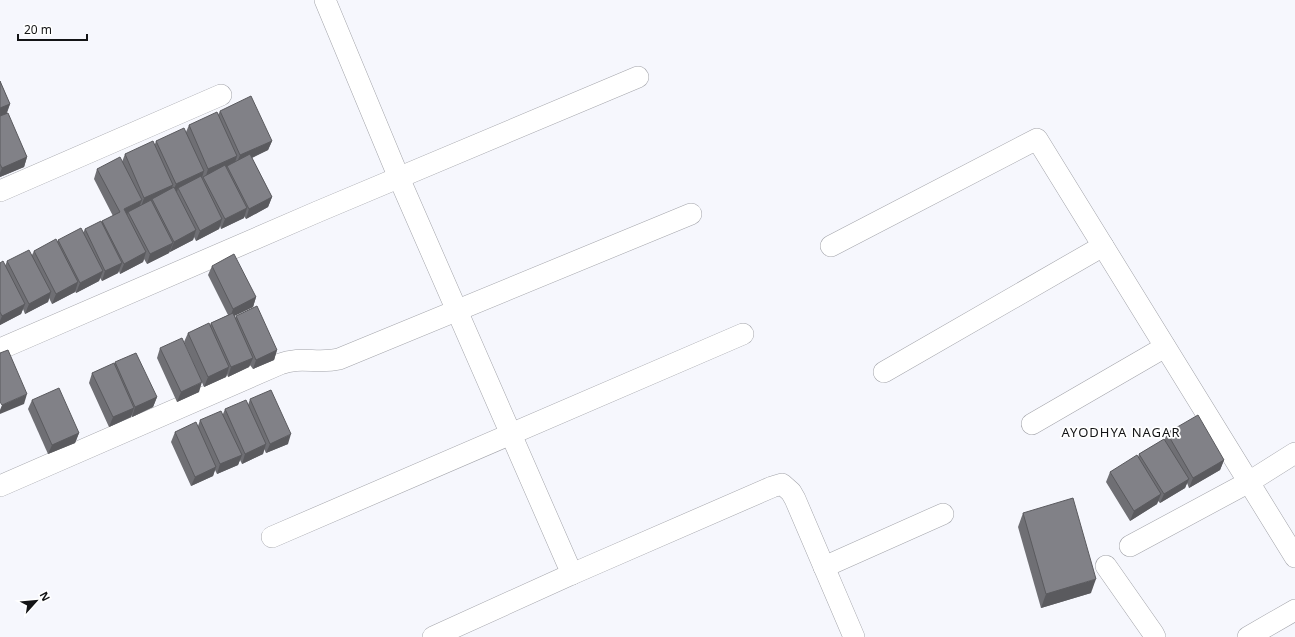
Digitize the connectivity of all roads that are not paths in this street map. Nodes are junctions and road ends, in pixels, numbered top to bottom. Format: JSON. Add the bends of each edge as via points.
{"nodes":[{"id":1,"x":325,"y":0,"type":"edge"},
{"id":2,"x":638,"y":77,"type":"dead end"},
{"id":3,"x":221,"y":95,"type":"dead end"},
{"id":4,"x":399,"y":178,"type":"junction"},
{"id":5,"x":0,"y":191,"type":"edge"},
{"id":6,"x":691,"y":214,"type":"dead end"},
{"id":7,"x":831,"y":246,"type":"dead end"},
{"id":8,"x":1103,"y":246,"type":"junction"},
{"id":9,"x":457,"y":311,"type":"junction"},
{"id":10,"x":743,"y":334,"type":"dead end"},
{"id":11,"x":1165,"y":347,"type":"junction"},
{"id":12,"x":0,"y":349,"type":"edge"},
{"id":13,"x":884,"y":372,"type":"dead end"},
{"id":14,"x":1032,"y":424,"type":"dead end"},
{"id":15,"x":511,"y":434,"type":"junction"},
{"id":16,"x":1295,"y":453,"type":"edge"},
{"id":17,"x":1249,"y":482,"type":"junction"},
{"id":18,"x":0,"y":486,"type":"edge"},
{"id":19,"x":943,"y":514,"type":"dead end"},
{"id":20,"x":272,"y":537,"type":"dead end"},
{"id":21,"x":1130,"y":546,"type":"dead end"},
{"id":22,"x":1295,"y":557,"type":"edge"},
{"id":23,"x":1106,"y":566,"type":"dead end"},
{"id":24,"x":824,"y":567,"type":"junction"},
{"id":25,"x":572,"y":574,"type":"junction"},
{"id":26,"x":1295,"y":610,"type":"edge"},
{"id":27,"x":433,"y":637,"type":"edge"},
{"id":28,"x":854,"y":637,"type":"edge"},
{"id":29,"x":1155,"y":637,"type":"edge"},
{"id":30,"x":1248,"y":637,"type":"edge"}],
"edges":[{"from":1,"to":4,"type":"street"},
{"from":2,"to":4,"type":"street"},
{"from":3,"to":5,"type":"street"},
{"from":4,"to":9,"type":"street"},
{"from":4,"to":12,"type":"street"},
{"from":6,"to":9,"type":"street"},
{"from":7,"to":8,"type":"street","via":[[1037,139]]},
{"from":8,"to":11,"type":"street"},
{"from":8,"to":13,"type":"street"},
{"from":9,"to":15,"type":"street"},
{"from":9,"to":18,"type":"street","via":[[339,359],[328,362],[298,360],[280,364]]},
{"from":10,"to":15,"type":"street"},
{"from":11,"to":14,"type":"street"},
{"from":11,"to":17,"type":"street"},
{"from":15,"to":20,"type":"street"},
{"from":15,"to":25,"type":"street"},
{"from":16,"to":17,"type":"street"},
{"from":17,"to":21,"type":"street"},
{"from":17,"to":22,"type":"street"},
{"from":19,"to":24,"type":"street"},
{"from":23,"to":29,"type":"street"},
{"from":24,"to":25,"type":"street","via":[[795,499],[782,484]]},
{"from":24,"to":28,"type":"street"},
{"from":25,"to":27,"type":"street"},
{"from":26,"to":30,"type":"street"}]}
